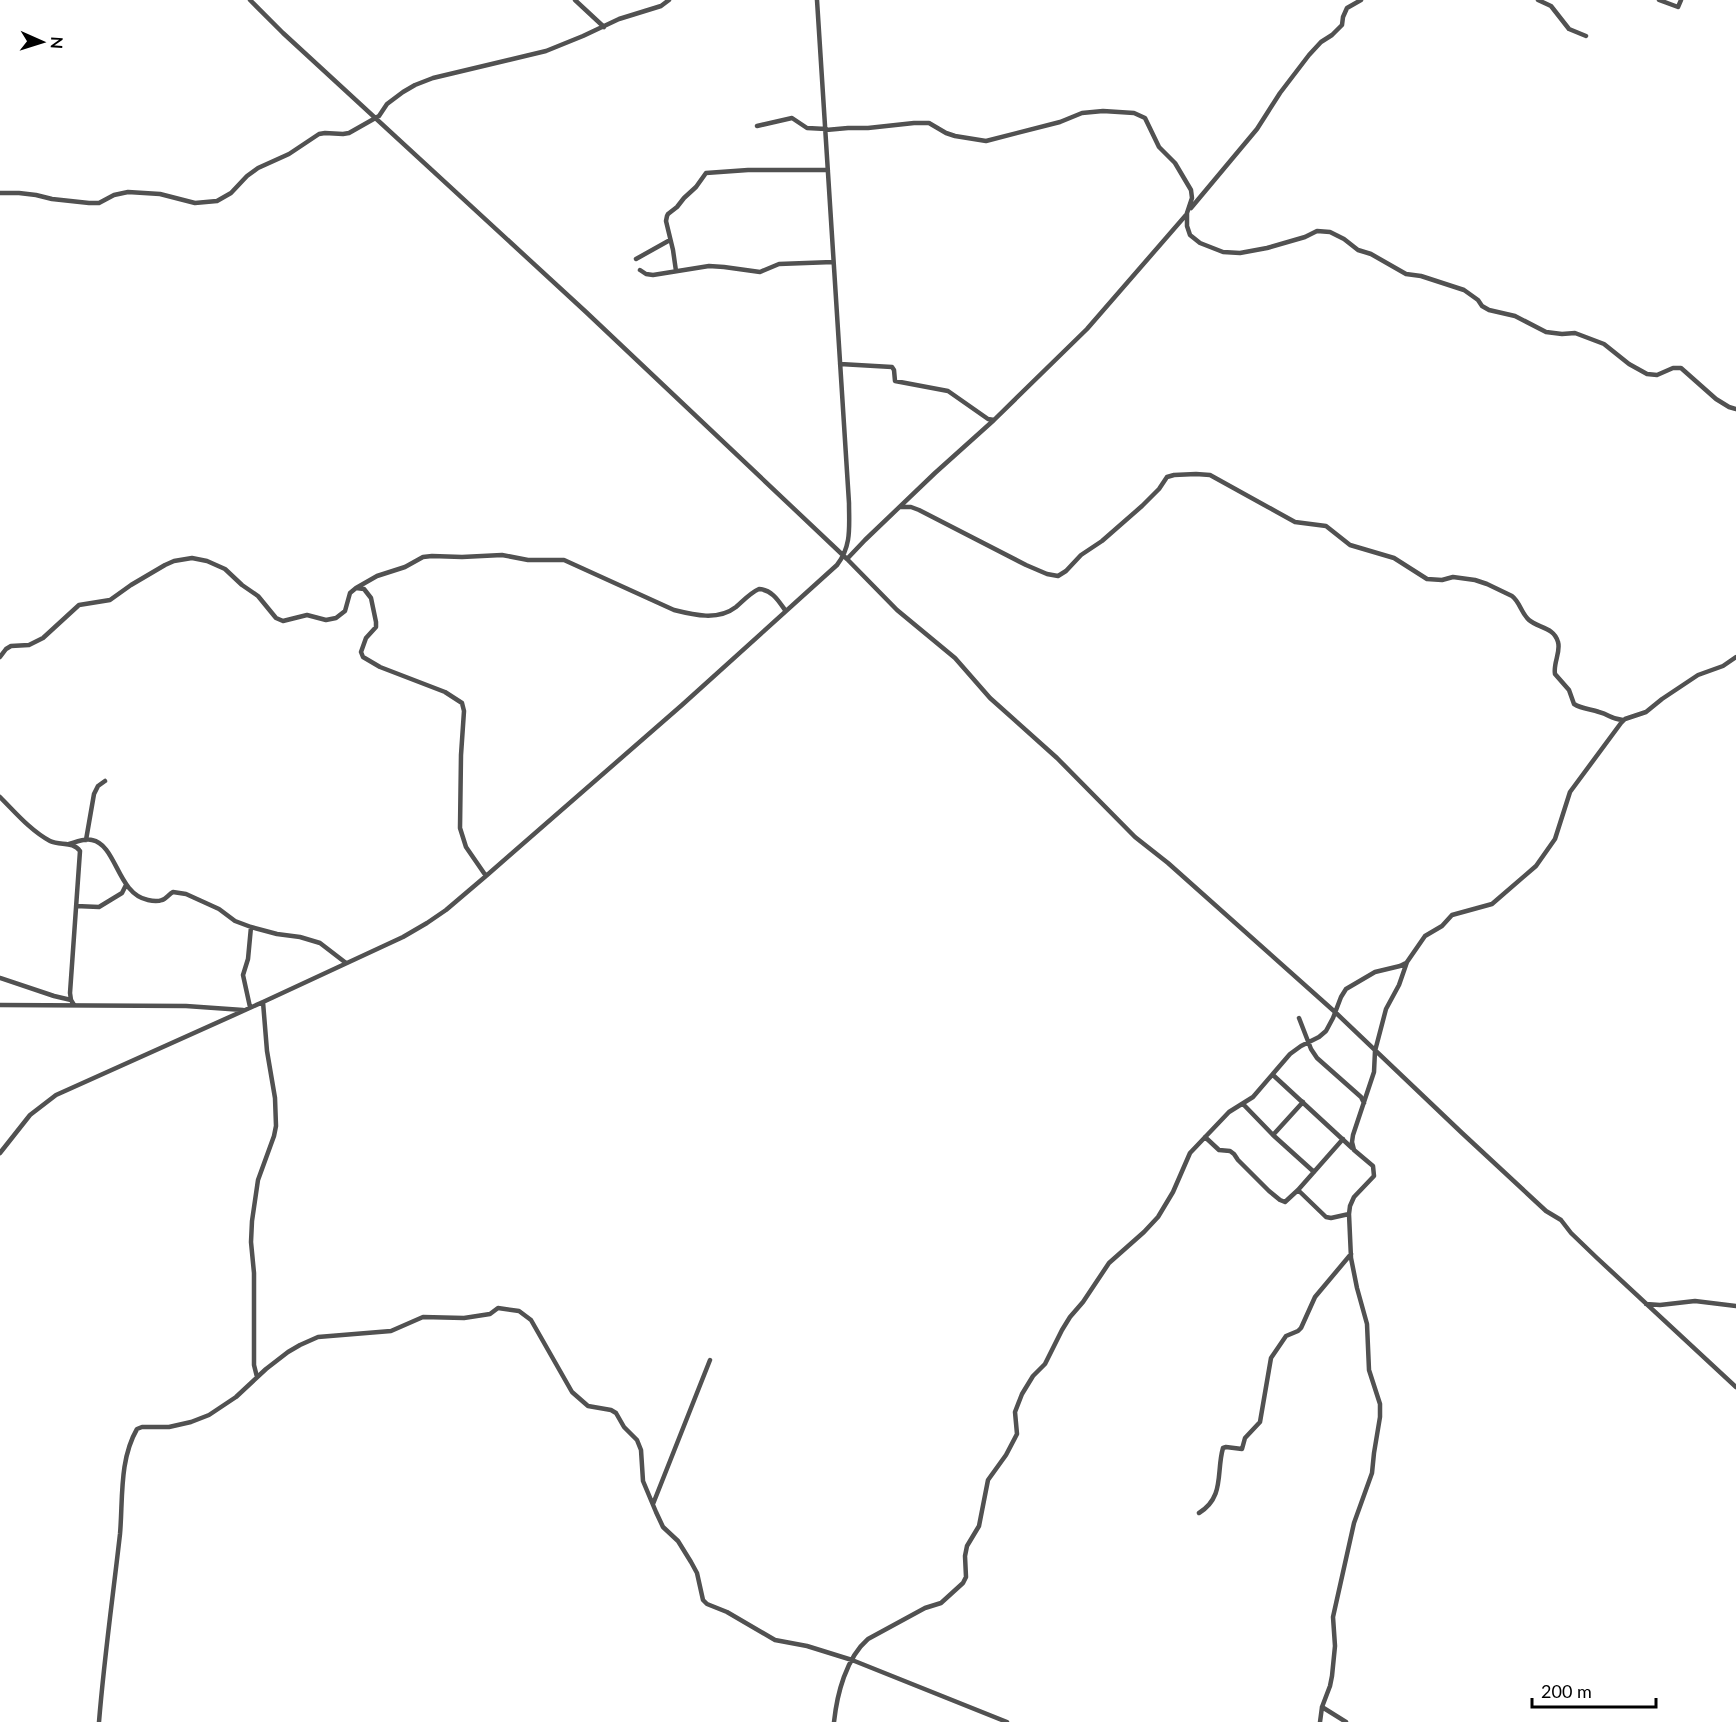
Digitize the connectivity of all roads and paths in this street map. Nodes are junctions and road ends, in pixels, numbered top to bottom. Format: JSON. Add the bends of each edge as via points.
{"nodes":[{"id":1,"x":250,"y":0,"type":"edge"},
{"id":2,"x":575,"y":0,"type":"edge"},
{"id":3,"x":669,"y":0,"type":"edge"},
{"id":4,"x":817,"y":0,"type":"edge"},
{"id":5,"x":1361,"y":0,"type":"edge"},
{"id":6,"x":1538,"y":0,"type":"edge"},
{"id":7,"x":1659,"y":0,"type":"edge"},
{"id":8,"x":1681,"y":0,"type":"edge"},
{"id":9,"x":604,"y":27,"type":"junction"},
{"id":10,"x":1586,"y":36,"type":"dead end"},
{"id":11,"x":375,"y":118,"type":"junction"},
{"id":12,"x":757,"y":126,"type":"dead end"},
{"id":13,"x":826,"y":130,"type":"junction"},
{"id":14,"x":828,"y":170,"type":"junction"},
{"id":15,"x":0,"y":193,"type":"edge"},
{"id":16,"x":1187,"y":213,"type":"junction"},
{"id":17,"x":670,"y":240,"type":"junction"},
{"id":18,"x":636,"y":259,"type":"dead end"},
{"id":19,"x":833,"y":262,"type":"junction"},
{"id":20,"x":640,"y":270,"type":"dead end"},
{"id":21,"x":676,"y":271,"type":"junction"},
{"id":22,"x":840,"y":364,"type":"junction"},
{"id":23,"x":1736,"y":409,"type":"edge"},
{"id":24,"x":994,"y":420,"type":"junction"},
{"id":25,"x":901,"y":507,"type":"junction"},
{"id":26,"x":845,"y":558,"type":"junction"},
{"id":27,"x":356,"y":588,"type":"junction"},
{"id":28,"x":785,"y":610,"type":"junction"},
{"id":29,"x":0,"y":657,"type":"edge"},
{"id":30,"x":1736,"y":657,"type":"edge"},
{"id":31,"x":1623,"y":720,"type":"junction"},
{"id":32,"x":105,"y":781,"type":"dead end"},
{"id":33,"x":0,"y":797,"type":"edge"},
{"id":34,"x":86,"y":840,"type":"junction"},
{"id":35,"x":69,"y":844,"type":"junction"},
{"id":36,"x":486,"y":876,"type":"junction"},
{"id":37,"x":126,"y":885,"type":"junction"},
{"id":38,"x":122,"y":893,"type":"junction"},
{"id":39,"x":135,"y":894,"type":"junction"},
{"id":40,"x":76,"y":906,"type":"junction"},
{"id":41,"x":251,"y":927,"type":"junction"},
{"id":42,"x":1407,"y":962,"type":"junction"},
{"id":43,"x":346,"y":963,"type":"junction"},
{"id":44,"x":0,"y":978,"type":"edge"},
{"id":45,"x":72,"y":1002,"type":"junction"},
{"id":46,"x":263,"y":1002,"type":"junction"},
{"id":47,"x":0,"y":1005,"type":"edge"},
{"id":48,"x":250,"y":1007,"type":"junction"},
{"id":49,"x":243,"y":1010,"type":"junction"},
{"id":50,"x":1335,"y":1012,"type":"junction"},
{"id":51,"x":1299,"y":1018,"type":"dead end"},
{"id":52,"x":1308,"y":1042,"type":"junction"},
{"id":53,"x":1375,"y":1051,"type":"junction"},
{"id":54,"x":1273,"y":1075,"type":"junction"},
{"id":55,"x":1303,"y":1102,"type":"junction"},
{"id":56,"x":1364,"y":1103,"type":"junction"},
{"id":57,"x":1243,"y":1104,"type":"junction"},
{"id":58,"x":1273,"y":1135,"type":"junction"},
{"id":59,"x":1205,"y":1137,"type":"junction"},
{"id":60,"x":1342,"y":1140,"type":"junction"},
{"id":61,"x":1354,"y":1149,"type":"junction"},
{"id":62,"x":0,"y":1153,"type":"edge"},
{"id":63,"x":1314,"y":1172,"type":"junction"},
{"id":64,"x":1298,"y":1190,"type":"junction"},
{"id":65,"x":1349,"y":1214,"type":"junction"},
{"id":66,"x":1351,"y":1254,"type":"junction"},
{"id":67,"x":1645,"y":1304,"type":"junction"},
{"id":68,"x":1736,"y":1306,"type":"edge"},
{"id":69,"x":710,"y":1360,"type":"dead end"},
{"id":70,"x":258,"y":1377,"type":"junction"},
{"id":71,"x":1736,"y":1388,"type":"edge"},
{"id":72,"x":652,"y":1504,"type":"junction"},
{"id":73,"x":1199,"y":1513,"type":"dead end"},
{"id":74,"x":852,"y":1660,"type":"junction"},
{"id":75,"x":1322,"y":1707,"type":"junction"},
{"id":76,"x":99,"y":1722,"type":"edge"},
{"id":77,"x":834,"y":1722,"type":"edge"},
{"id":78,"x":1007,"y":1722,"type":"edge"},
{"id":79,"x":1320,"y":1722,"type":"edge"},
{"id":80,"x":1346,"y":1722,"type":"edge"}],
"edges":[{"from":1,"to":11,"type":"street"},
{"from":2,"to":9,"type":"street"},
{"from":3,"to":9,"type":"street"},
{"from":4,"to":13,"type":"street"},
{"from":5,"to":16,"type":"street","via":[[1347,8],[1342,26],[1309,55],[1257,129]]},
{"from":6,"to":10,"type":"street","via":[[1551,6],[1569,29]]},
{"from":7,"to":8,"type":"street","via":[[1678,7]]},
{"from":9,"to":11,"type":"street","via":[[546,51],[423,81],[393,99]]},
{"from":11,"to":15,"type":"street","via":[[345,134],[314,136],[289,154],[254,170],[217,201],[195,203],[160,194],[128,192],[89,203]]},
{"from":11,"to":26,"type":"street"},
{"from":12,"to":13,"type":"street","via":[[792,118],[807,128]]},
{"from":13,"to":14,"type":"street"},
{"from":13,"to":16,"type":"street","via":[[929,123],[955,136],[986,141],[1082,113],[1134,113],[1145,118],[1159,147],[1175,163],[1191,190]]},
{"from":14,"to":17,"type":"street","via":[[706,173],[668,213]]},
{"from":14,"to":19,"type":"street"},
{"from":16,"to":23,"type":"street","via":[[1193,238],[1228,253],[1268,248],[1317,231],[1330,232],[1406,274],[1464,290],[1489,310],[1515,316],[1546,332],[1575,333],[1604,344],[1647,374],[1682,368],[1716,399]]},
{"from":16,"to":24,"type":"street","via":[[1087,329]]},
{"from":17,"to":18,"type":"street"},
{"from":17,"to":21,"type":"street"},
{"from":19,"to":21,"type":"street","via":[[779,264],[760,272],[717,266]]},
{"from":19,"to":22,"type":"street"},
{"from":20,"to":21,"type":"street","via":[[652,275]]},
{"from":22,"to":24,"type":"street","via":[[891,367],[895,381],[948,391]]},
{"from":22,"to":26,"type":"street","via":[[849,524]]},
{"from":24,"to":25,"type":"street"},
{"from":25,"to":26,"type":"street"},
{"from":25,"to":31,"type":"street","via":[[919,510],[1026,565],[1058,576],[1142,506],[1167,477],[1210,475],[1295,522],[1326,526],[1350,544],[1394,558],[1427,579],[1475,580],[1512,596],[1528,619],[1556,636],[1559,643],[1555,675],[1569,690],[1574,704]]},
{"from":26,"to":28,"type":"street"},
{"from":26,"to":50,"type":"street","via":[[897,610],[955,658],[990,698],[1057,758],[1135,837]]},
{"from":27,"to":28,"type":"street","via":[[428,556],[502,555],[564,560],[684,613],[723,614],[754,591],[763,589]]},
{"from":27,"to":29,"type":"street","via":[[350,593],[345,611],[336,618],[326,620],[307,615],[283,621],[225,569],[199,558],[174,561],[110,600],[79,605],[43,638],[29,645],[11,646]]},
{"from":27,"to":36,"type":"street","via":[[371,598],[376,622],[362,646],[363,657],[445,692],[463,706],[460,828],[466,847]]},
{"from":28,"to":36,"type":"street"},
{"from":30,"to":31,"type":"street","via":[[1698,675],[1646,712]]},
{"from":31,"to":42,"type":"street","via":[[1570,792],[1555,839],[1536,866],[1492,904],[1452,915],[1425,936]]},
{"from":32,"to":34,"type":"street","via":[[94,794]]},
{"from":33,"to":35,"type":"street","via":[[44,837]]},
{"from":34,"to":35,"type":"street"},
{"from":34,"to":37,"type":"street","via":[[105,849]]},
{"from":35,"to":40,"type":"street","via":[[80,851]]},
{"from":36,"to":43,"type":"street","via":[[427,923]]},
{"from":37,"to":38,"type":"street"},
{"from":37,"to":39,"type":"street"},
{"from":38,"to":39,"type":"street"},
{"from":38,"to":40,"type":"street","via":[[99,907]]},
{"from":39,"to":41,"type":"street","via":[[157,901],[173,892],[181,893]]},
{"from":40,"to":45,"type":"street"},
{"from":41,"to":43,"type":"street","via":[[320,943]]},
{"from":41,"to":48,"type":"street","via":[[243,975]]},
{"from":42,"to":50,"type":"street","via":[[1374,972],[1349,987]]},
{"from":42,"to":53,"type":"street","via":[[1386,1009]]},
{"from":43,"to":46,"type":"street"},
{"from":44,"to":45,"type":"street"},
{"from":45,"to":47,"type":"street"},
{"from":45,"to":49,"type":"street"},
{"from":46,"to":48,"type":"street"},
{"from":46,"to":70,"type":"street","via":[[276,1126],[258,1180],[251,1242],[254,1365]]},
{"from":48,"to":49,"type":"street"},
{"from":49,"to":62,"type":"street","via":[[56,1095],[30,1115]]},
{"from":50,"to":52,"type":"street","via":[[1326,1031]]},
{"from":50,"to":53,"type":"street"},
{"from":51,"to":52,"type":"street"},
{"from":52,"to":54,"type":"street","via":[[1290,1054]]},
{"from":52,"to":56,"type":"street","via":[[1317,1058]]},
{"from":53,"to":56,"type":"street","via":[[1374,1072]]},
{"from":53,"to":67,"type":"street","via":[[1505,1174],[1561,1220]]},
{"from":54,"to":55,"type":"street"},
{"from":54,"to":57,"type":"street"},
{"from":55,"to":58,"type":"street"},
{"from":55,"to":60,"type":"street"},
{"from":56,"to":61,"type":"street","via":[[1353,1135]]},
{"from":57,"to":58,"type":"street"},
{"from":57,"to":59,"type":"street","via":[[1229,1112]]},
{"from":58,"to":63,"type":"street"},
{"from":59,"to":64,"type":"street","via":[[1217,1148],[1234,1154],[1283,1202]]},
{"from":59,"to":74,"type":"street","via":[[1190,1153],[1158,1217],[1109,1263],[1022,1394],[1015,1412],[1017,1434],[988,1480],[979,1526],[967,1546],[963,1583],[941,1603],[868,1639]]},
{"from":60,"to":61,"type":"street"},
{"from":60,"to":63,"type":"street"},
{"from":61,"to":65,"type":"street","via":[[1373,1167],[1374,1173],[1354,1197]]},
{"from":63,"to":64,"type":"street"},
{"from":64,"to":65,"type":"street","via":[[1326,1217]]},
{"from":65,"to":66,"type":"street"},
{"from":66,"to":73,"type":"street","via":[[1315,1298],[1301,1328],[1286,1336],[1274,1353],[1260,1422],[1245,1438],[1242,1449],[1223,1448],[1216,1494]]},
{"from":66,"to":75,"type":"street","via":[[1367,1324],[1369,1370],[1380,1417],[1372,1473],[1354,1523],[1332,1617],[1332,1676]]},
{"from":67,"to":68,"type":"street","via":[[1695,1301]]},
{"from":67,"to":71,"type":"street"},
{"from":69,"to":72,"type":"street"},
{"from":70,"to":72,"type":"street","via":[[288,1352],[318,1337],[391,1331],[423,1317],[464,1318],[490,1314],[498,1308],[519,1311],[531,1320],[572,1392],[588,1406],[614,1411],[637,1440]]},
{"from":70,"to":76,"type":"street","via":[[209,1414],[191,1422],[142,1427],[135,1432],[125,1469]]},
{"from":72,"to":74,"type":"street","via":[[663,1527],[678,1540],[691,1562],[707,1604],[775,1640]]},
{"from":74,"to":77,"type":"street","via":[[840,1689]]},
{"from":74,"to":78,"type":"street"},
{"from":75,"to":79,"type":"street"},
{"from":75,"to":80,"type":"street"}]}
